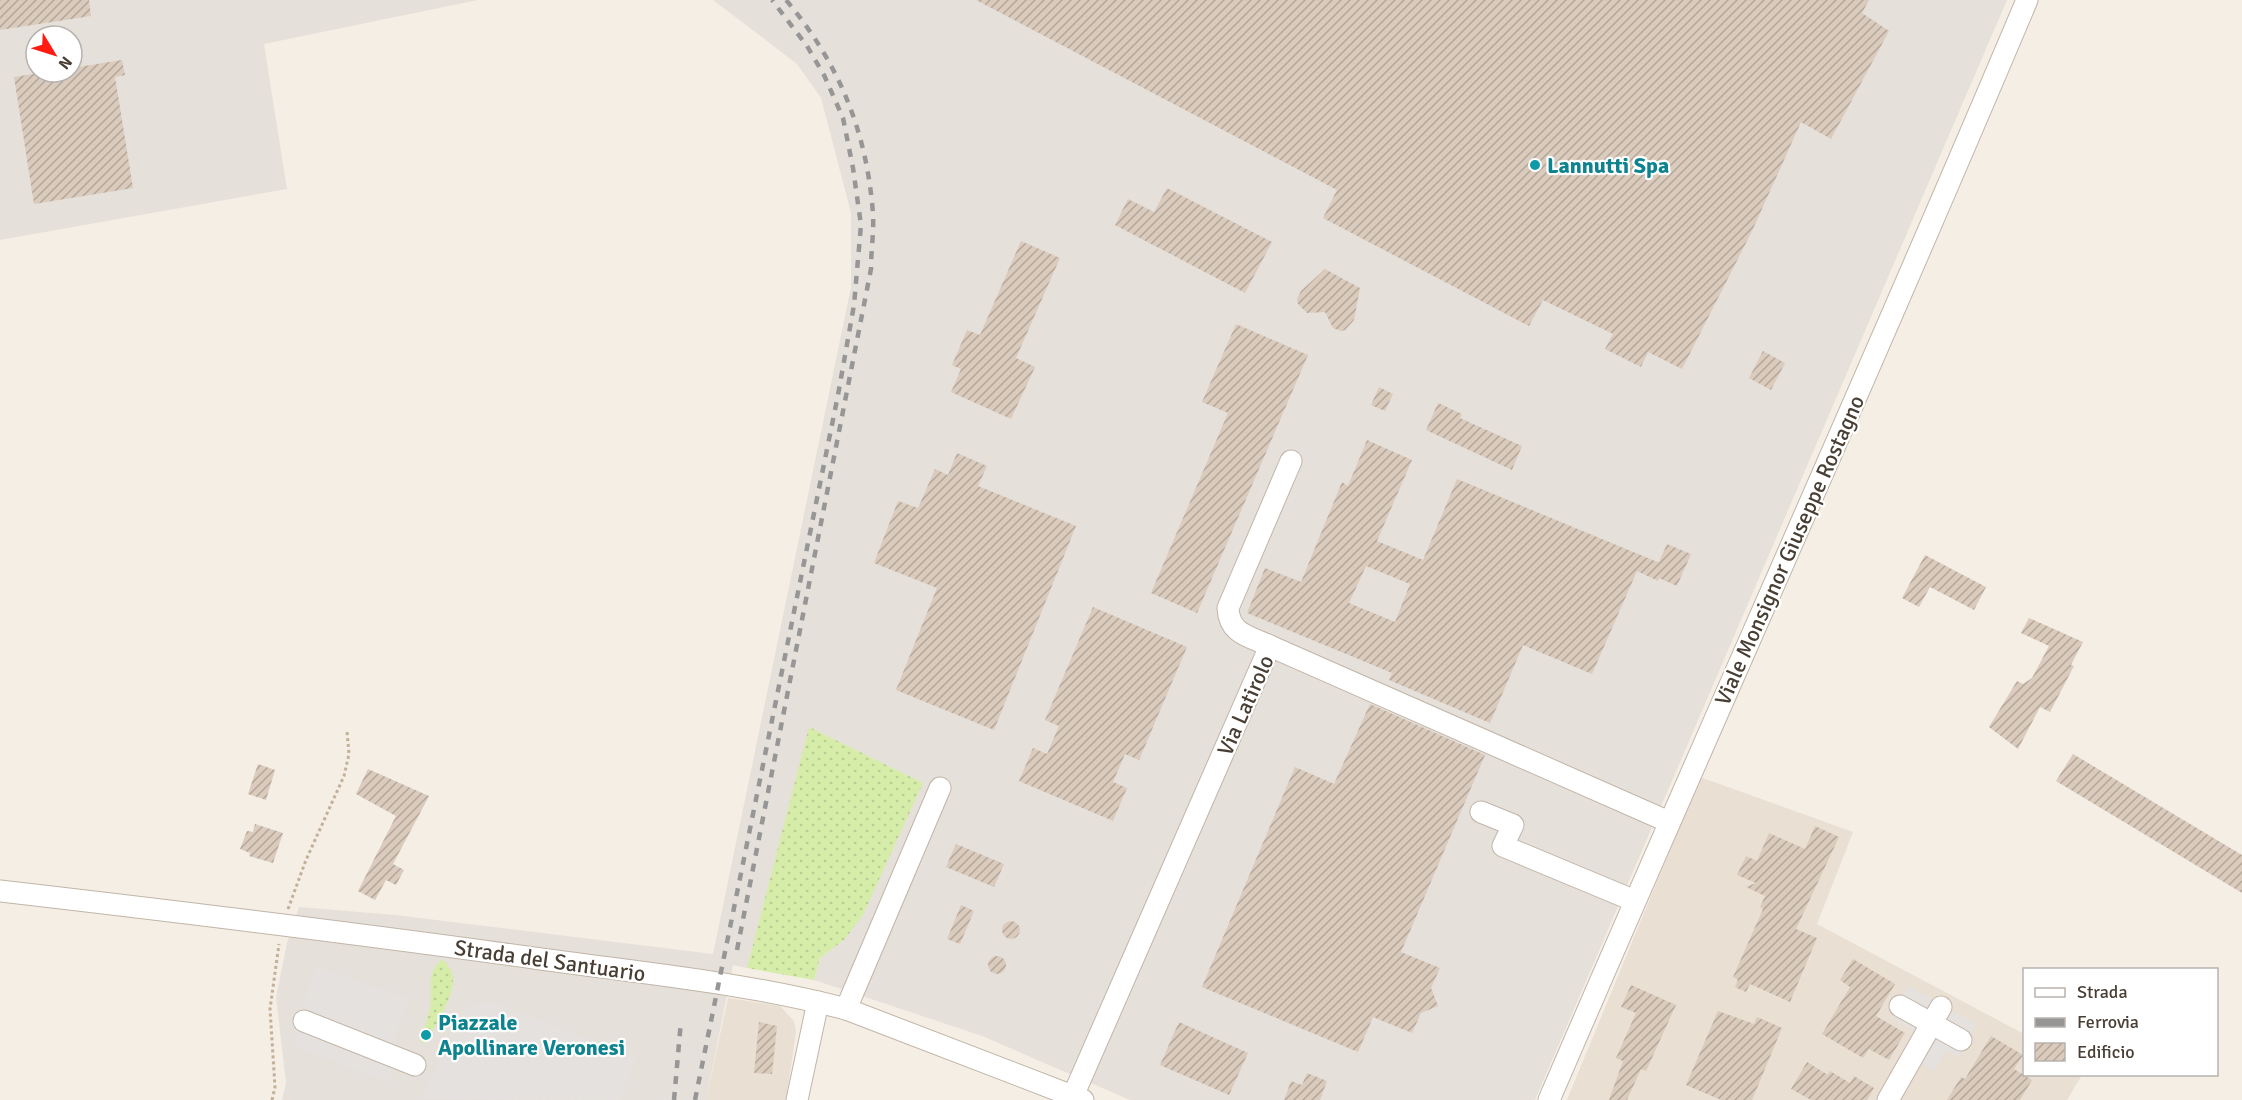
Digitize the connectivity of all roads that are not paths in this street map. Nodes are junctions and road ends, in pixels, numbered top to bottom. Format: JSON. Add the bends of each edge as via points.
{"nodes":[{"id":1,"x":2027,"y":0,"type":"edge"},
{"id":2,"x":1291,"y":461,"type":"dead end"},
{"id":3,"x":1270,"y":646,"type":"junction"},
{"id":4,"x":940,"y":788,"type":"dead end"},
{"id":5,"x":1481,"y":813,"type":"dead end"},
{"id":6,"x":1669,"y":822,"type":"junction"},
{"id":7,"x":0,"y":891,"type":"edge"},
{"id":8,"x":1635,"y":902,"type":"junction"},
{"id":9,"x":818,"y":1002,"type":"junction"},
{"id":10,"x":1900,"y":1006,"type":"dead end"},
{"id":11,"x":846,"y":1009,"type":"junction"},
{"id":12,"x":1936,"y":1015,"type":"junction"},
{"id":13,"x":304,"y":1021,"type":"dead end"},
{"id":14,"x":1961,"y":1040,"type":"dead end"},
{"id":15,"x":415,"y":1065,"type":"dead end"},
{"id":16,"x":1078,"y":1098,"type":"edge"},
{"id":17,"x":796,"y":1100,"type":"edge"},
{"id":18,"x":1549,"y":1100,"type":"edge"},
{"id":19,"x":1888,"y":1100,"type":"edge"}],
"edges":[{"from":1,"to":6,"type":"street","name":"Viale Monsignor Giuseppe Rostagno","via":[[1926,240]]},
{"from":2,"to":3,"type":"street","via":[[1228,608],[1229,620],[1236,630]]},
{"from":3,"to":6,"type":"street","name":"Via Latirolo"},
{"from":3,"to":16,"type":"street","name":"Via Latirolo"},
{"from":4,"to":11,"type":"street"},
{"from":5,"to":8,"type":"street","via":[[1513,825],[1503,846]]},
{"from":6,"to":8,"type":"street","name":"Viale Monsignor Giuseppe Rostagno"},
{"from":7,"to":9,"type":"street","name":"Strada del Santuario","via":[[338,931],[718,984]]},
{"from":8,"to":18,"type":"street","name":"Viale Monsignor Giuseppe Rostagno"},
{"from":9,"to":11,"type":"street","name":"Strada del Santuario"},
{"from":9,"to":17,"type":"street"},
{"from":10,"to":12,"type":"street"},
{"from":11,"to":16,"type":"street","name":"Strada del Santuario"},
{"from":12,"to":14,"type":"street"},
{"from":12,"to":19,"type":"street"},
{"from":13,"to":15,"type":"street"}]}
